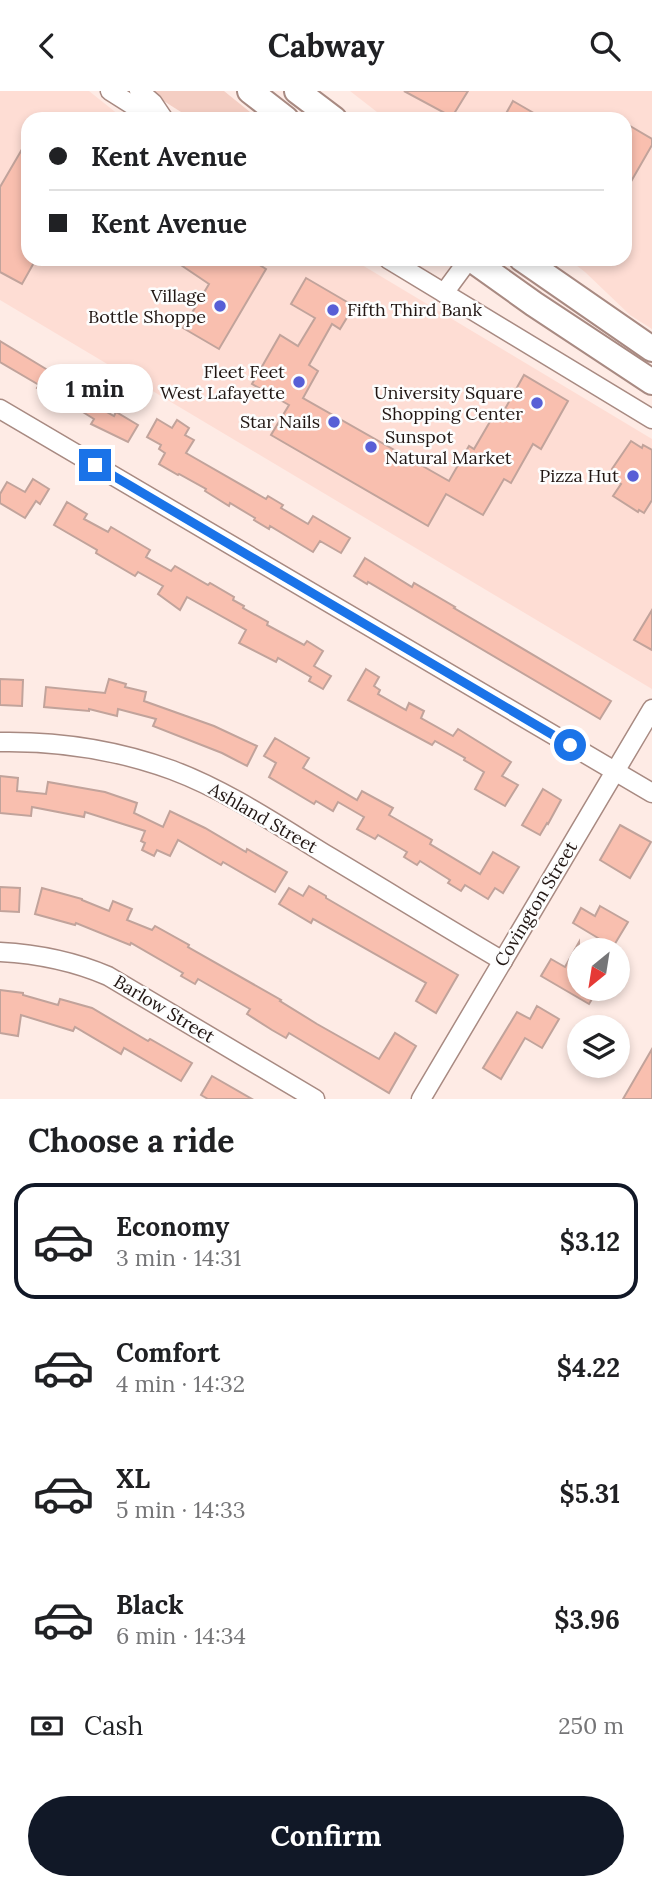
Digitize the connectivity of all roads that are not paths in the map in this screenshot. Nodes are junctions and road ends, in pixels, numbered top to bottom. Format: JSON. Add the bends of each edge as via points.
{"nodes":[{"id":1,"x":110,"y":91,"type":"edge"},
{"id":2,"x":139,"y":91,"type":"edge"},
{"id":3,"x":250,"y":91,"type":"edge"},
{"id":4,"x":302,"y":92,"type":"edge"},
{"id":5,"x":145,"y":112,"type":"edge"},
{"id":6,"x":159,"y":112,"type":"edge"},
{"id":7,"x":277,"y":112,"type":"edge"},
{"id":8,"x":290,"y":112,"type":"edge"},
{"id":9,"x":326,"y":112,"type":"edge"},
{"id":10,"x":400,"y":266,"type":"edge"},
{"id":11,"x":465,"y":266,"type":"edge"},
{"id":12,"x":480,"y":266,"type":"edge"},
{"id":13,"x":532,"y":266,"type":"edge"},
{"id":14,"x":444,"y":293,"type":"junction"},
{"id":15,"x":652,"y":349,"type":"edge"},
{"id":16,"x":652,"y":382,"type":"edge"},
{"id":17,"x":0,"y":409,"type":"edge"},
{"id":18,"x":652,"y":419,"type":"edge"},
{"id":19,"x":652,"y":709,"type":"edge"},
{"id":20,"x":0,"y":742,"type":"edge"},
{"id":21,"x":615,"y":771,"type":"junction"},
{"id":22,"x":652,"y":793,"type":"edge"},
{"id":23,"x":0,"y":952,"type":"edge"},
{"id":24,"x":503,"y":961,"type":"junction"},
{"id":25,"x":315,"y":1099,"type":"edge"},
{"id":26,"x":421,"y":1099,"type":"edge"}],
"edges":[{"from":1,"to":5,"type":"street"},
{"from":2,"to":6,"type":"street"},
{"from":3,"to":7,"type":"highway"},
{"from":4,"to":8,"type":"street"},
{"from":4,"to":9,"type":"highway"},
{"from":10,"to":14,"type":"street"},
{"from":11,"to":14,"type":"street"},
{"from":12,"to":16,"type":"highway"},
{"from":13,"to":15,"type":"highway"},
{"from":14,"to":18,"type":"street"},
{"from":17,"to":21,"type":"street"},
{"from":19,"to":21,"type":"street","name":"Covington Street"},
{"from":20,"to":24,"type":"street","name":"Ashland Street","via":[[79,746],[172,770],[238,801]]},
{"from":21,"to":22,"type":"street"},
{"from":21,"to":24,"type":"street","name":"Covington Street"},
{"from":23,"to":25,"type":"street","name":"Barlow Street","via":[[62,960],[108,976]]},
{"from":24,"to":26,"type":"street","name":"Covington Street"}]}
